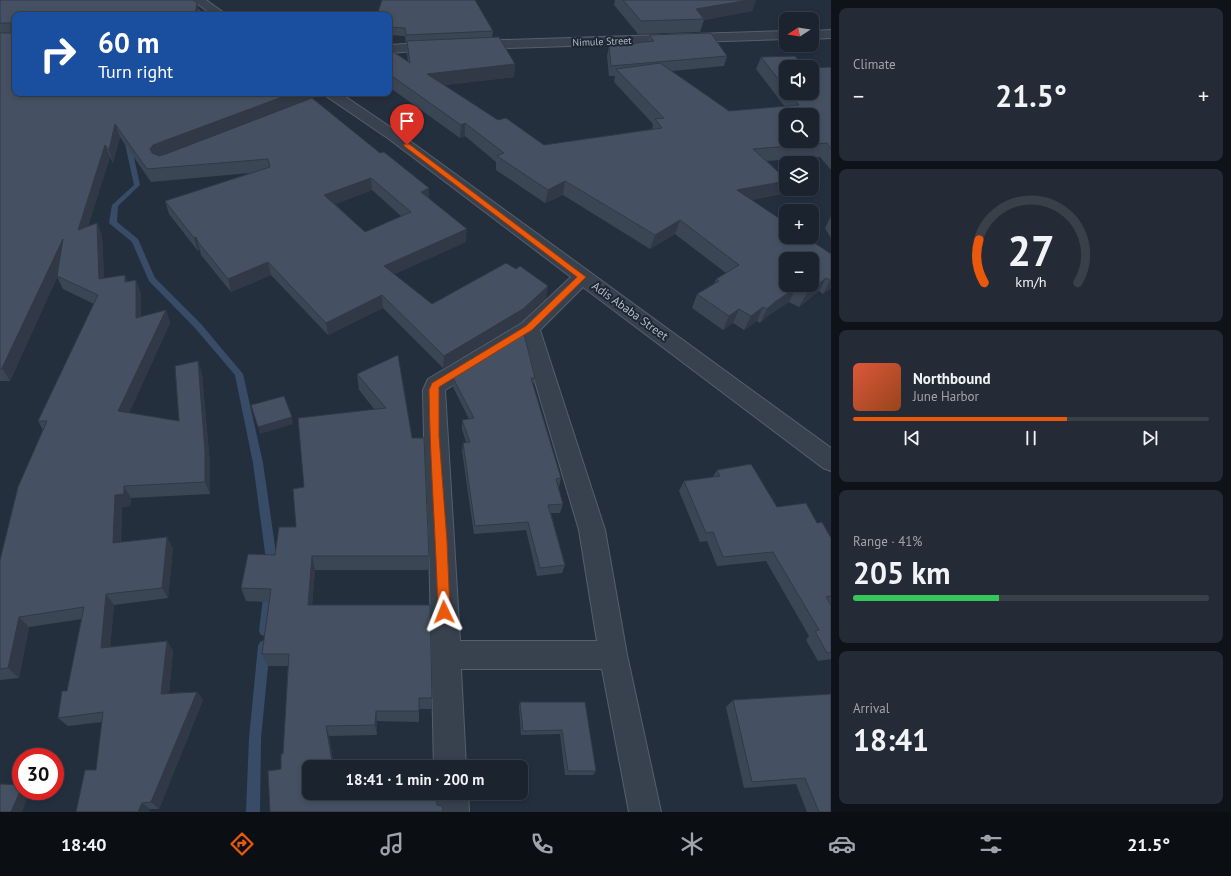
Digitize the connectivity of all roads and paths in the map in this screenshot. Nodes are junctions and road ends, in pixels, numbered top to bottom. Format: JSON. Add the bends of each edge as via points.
{"nodes":[{"id":1,"x":198,"y":0,"type":"edge"},
{"id":2,"x":216,"y":12,"type":"edge"},
{"id":3,"x":831,"y":34,"type":"edge"},
{"id":4,"x":779,"y":35,"type":"edge"},
{"id":5,"x":819,"y":35,"type":"edge"},
{"id":6,"x":392,"y":44,"type":"edge"},
{"id":7,"x":418,"y":47,"type":"junction"},
{"id":8,"x":392,"y":50,"type":"edge"},
{"id":9,"x":329,"y":97,"type":"edge"},
{"id":10,"x":582,"y":277,"type":"junction"},
{"id":11,"x":529,"y":328,"type":"junction"},
{"id":12,"x":831,"y":460,"type":"edge"},
{"id":13,"x":445,"y":655,"type":"junction"},
{"id":14,"x":613,"y":655,"type":"junction"},
{"id":15,"x":450,"y":760,"type":"edge"},
{"id":16,"x":452,"y":800,"type":"edge"},
{"id":17,"x":453,"y":812,"type":"edge"},
{"id":18,"x":645,"y":812,"type":"edge"}],
"edges":[{"from":1,"to":2,"type":"street"},
{"from":3,"to":5,"type":"street"},
{"from":4,"to":7,"type":"street","name":"Nimule Street"},
{"from":6,"to":7,"type":"street","name":"Nimule Street"},
{"from":7,"to":8,"type":"street","name":"Nimule Street"},
{"from":9,"to":10,"type":"street","name":"Adis Ababa Street","via":[[394,136]]},
{"from":10,"to":11,"type":"street"},
{"from":10,"to":12,"type":"street","name":"Adis Ababa Street"},
{"from":11,"to":13,"type":"street","via":[[436,385],[434,390]]},
{"from":11,"to":14,"type":"street","via":[[592,530]]},
{"from":13,"to":14,"type":"street"},
{"from":13,"to":15,"type":"street"},
{"from":14,"to":18,"type":"street"},
{"from":16,"to":17,"type":"street"}]}
